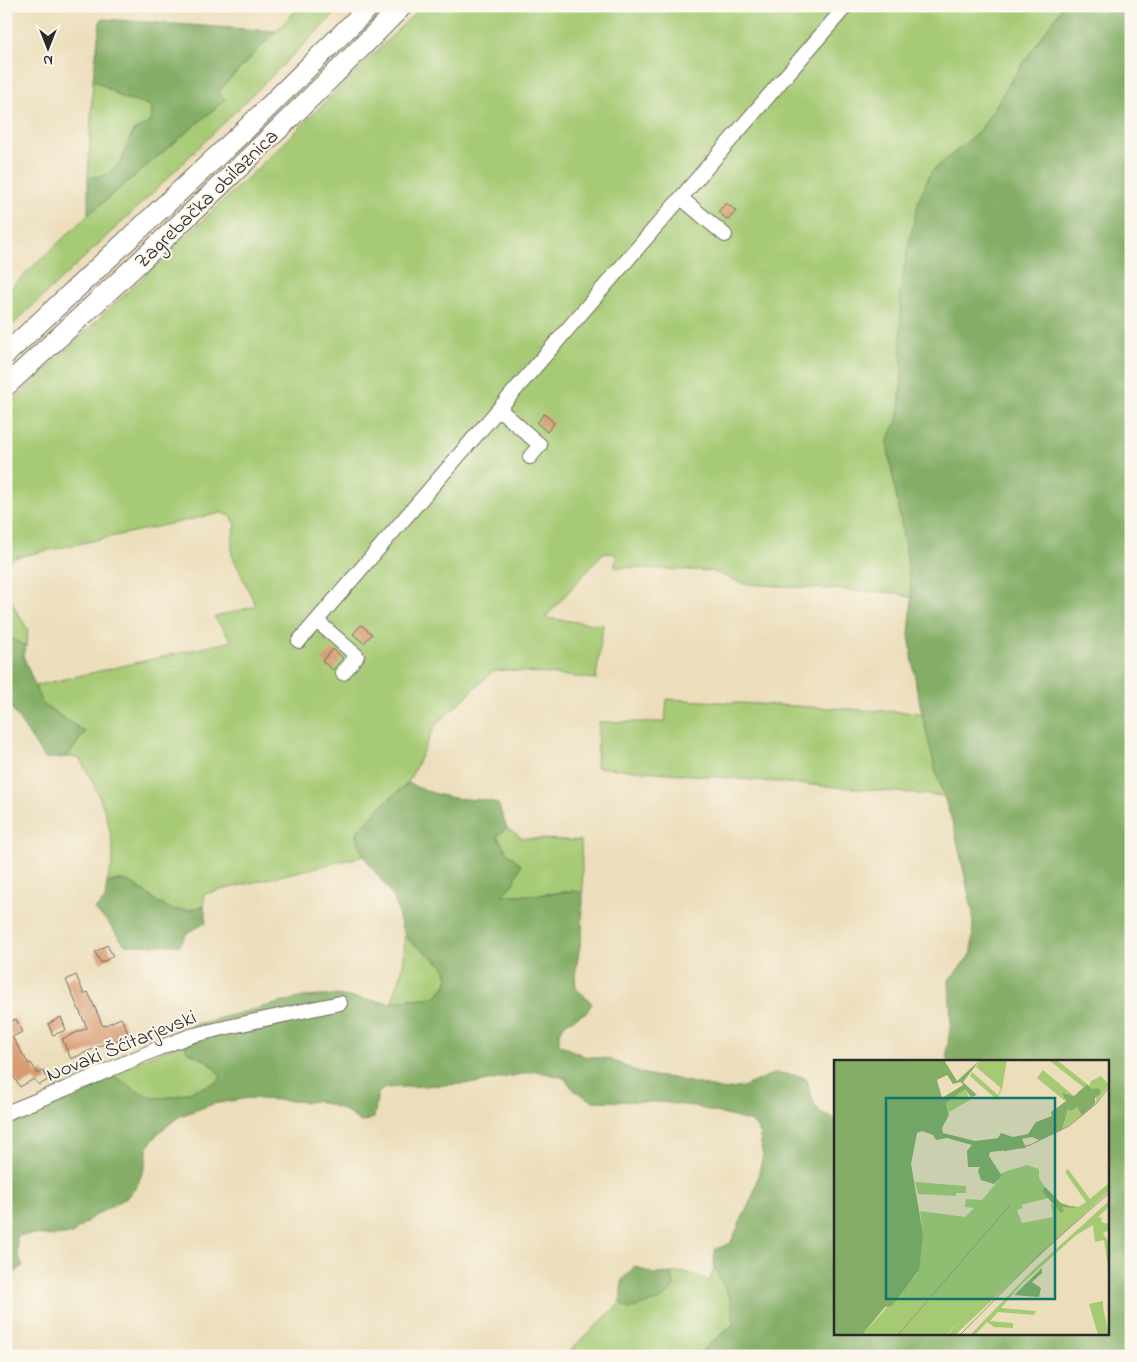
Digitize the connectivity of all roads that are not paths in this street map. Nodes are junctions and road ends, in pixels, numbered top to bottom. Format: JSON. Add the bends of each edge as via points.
{"nodes":[{"id":1,"x":370,"y":6,"type":"edge"},
{"id":2,"x":402,"y":6,"type":"edge"},
{"id":3,"x":846,"y":6,"type":"edge"},
{"id":4,"x":681,"y":198,"type":"junction"},
{"id":5,"x":725,"y":235,"type":"dead end"},
{"id":6,"x":6,"y":354,"type":"edge"},
{"id":7,"x":6,"y":386,"type":"edge"},
{"id":8,"x":499,"y":409,"type":"junction"},
{"id":9,"x":530,"y":457,"type":"dead end"},
{"id":10,"x":316,"y":621,"type":"junction"},
{"id":11,"x":300,"y":641,"type":"dead end"},
{"id":12,"x":343,"y":673,"type":"dead end"},
{"id":13,"x":340,"y":1003,"type":"dead end"},
{"id":14,"x":6,"y":1113,"type":"edge"}],
"edges":[{"from":1,"to":6,"type":"highway","name":"Zagrebačka obilaznica","via":[[246,129]]},
{"from":2,"to":7,"type":"highway","name":"Zagrebačka obilaznica","via":[[264,143]]},
{"from":3,"to":4,"type":"street"},
{"from":4,"to":5,"type":"street"},
{"from":4,"to":8,"type":"street"},
{"from":8,"to":9,"type":"street","via":[[540,445]]},
{"from":8,"to":10,"type":"street"},
{"from":10,"to":11,"type":"street"},
{"from":10,"to":12,"type":"street","via":[[358,656]]},
{"from":13,"to":14,"type":"street","name":"Novaki Šćitarjevski","via":[[190,1036]]}]}
